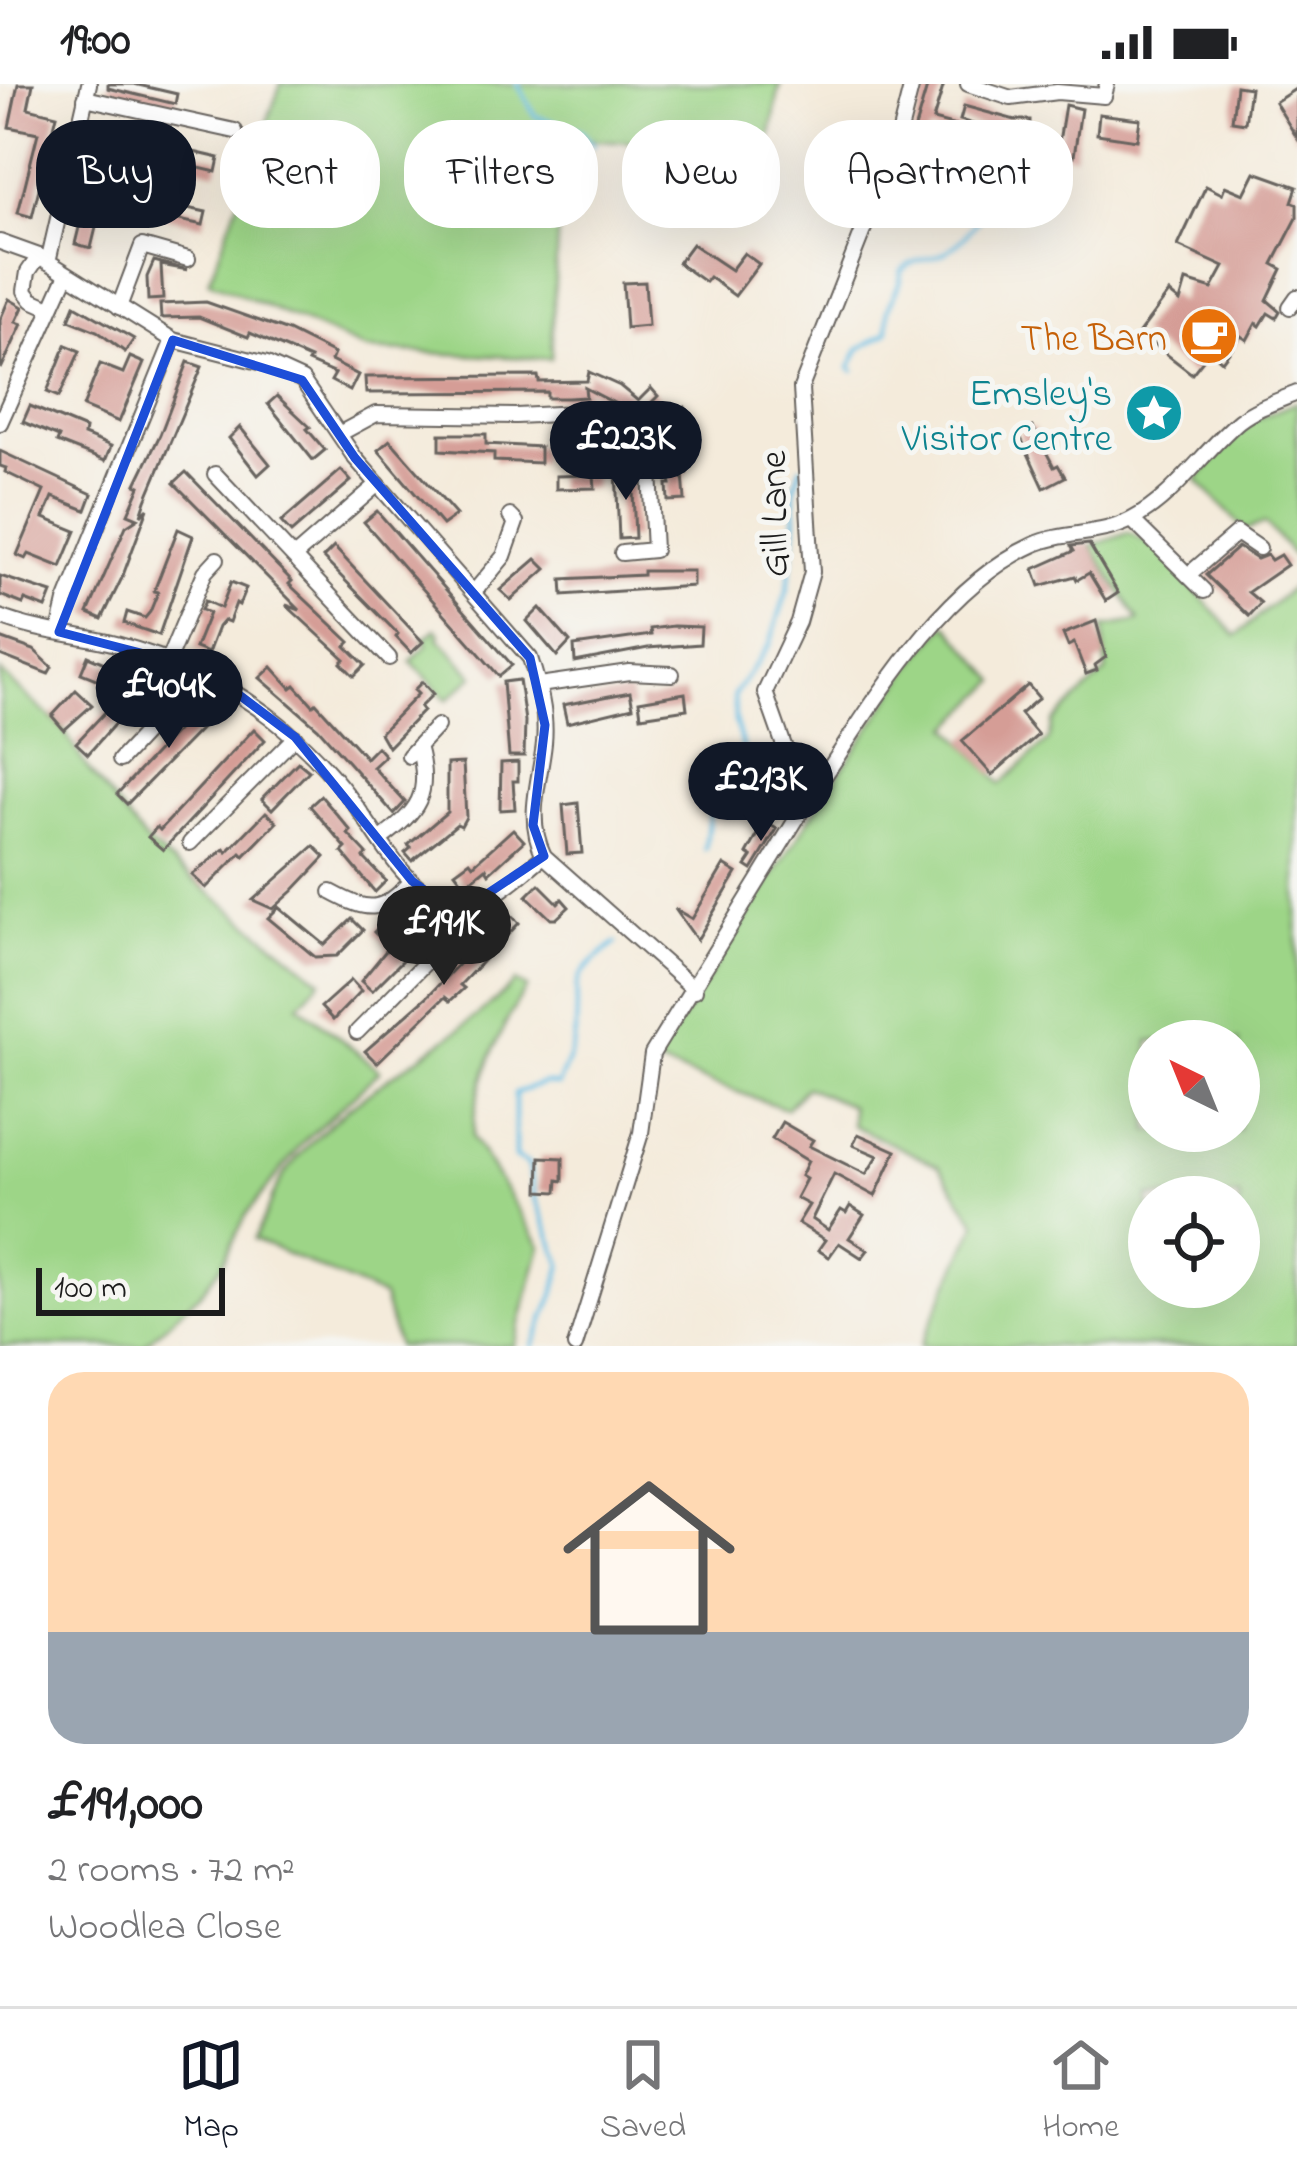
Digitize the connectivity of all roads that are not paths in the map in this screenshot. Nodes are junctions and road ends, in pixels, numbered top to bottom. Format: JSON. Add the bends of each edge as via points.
{"nodes":[{"id":1,"x":912,"y":84,"type":"edge"},
{"id":2,"x":968,"y":84,"type":"edge"},
{"id":3,"x":87,"y":91,"type":"edge"},
{"id":4,"x":1013,"y":91,"type":"edge"},
{"id":5,"x":1110,"y":93,"type":"edge"},
{"id":6,"x":220,"y":126,"type":"edge"},
{"id":7,"x":0,"y":242,"type":"edge"},
{"id":8,"x":43,"y":259,"type":"junction"},
{"id":9,"x":188,"y":259,"type":"dead end"},
{"id":10,"x":68,"y":274,"type":"junction"},
{"id":11,"x":119,"y":307,"type":"junction"},
{"id":12,"x":50,"y":308,"type":"junction"},
{"id":13,"x":173,"y":340,"type":"junction"},
{"id":14,"x":1297,"y":393,"type":"edge"},
{"id":15,"x":0,"y":424,"type":"edge"},
{"id":16,"x":339,"y":434,"type":"junction"},
{"id":17,"x":215,"y":474,"type":"dead end"},
{"id":18,"x":378,"y":484,"type":"junction"},
{"id":19,"x":518,"y":519,"type":"dead end"},
{"id":20,"x":1132,"y":520,"type":"junction"},
{"id":21,"x":1259,"y":548,"type":"dead end"},
{"id":22,"x":622,"y":553,"type":"dead end"},
{"id":23,"x":294,"y":557,"type":"junction"},
{"id":24,"x":217,"y":559,"type":"dead end"},
{"id":25,"x":1188,"y":574,"type":"junction"},
{"id":26,"x":475,"y":591,"type":"junction"},
{"id":27,"x":1204,"y":591,"type":"dead end"},
{"id":28,"x":0,"y":617,"type":"edge"},
{"id":29,"x":59,"y":632,"type":"junction"},
{"id":30,"x":389,"y":658,"type":"dead end"},
{"id":31,"x":168,"y":660,"type":"junction"},
{"id":32,"x":200,"y":674,"type":"junction"},
{"id":33,"x":671,"y":674,"type":"dead end"},
{"id":34,"x":539,"y":686,"type":"junction"},
{"id":35,"x":437,"y":726,"type":"dead end"},
{"id":36,"x":295,"y":737,"type":"junction"},
{"id":37,"x":120,"y":760,"type":"dead end"},
{"id":38,"x":806,"y":805,"type":"junction"},
{"id":39,"x":381,"y":839,"type":"junction"},
{"id":40,"x":190,"y":843,"type":"dead end"},
{"id":41,"x":544,"y":856,"type":"junction"},
{"id":42,"x":412,"y":880,"type":"junction"},
{"id":43,"x":331,"y":892,"type":"dead end"},
{"id":44,"x":457,"y":905,"type":"junction"},
{"id":45,"x":695,"y":989,"type":"junction"},
{"id":46,"x":357,"y":1032,"type":"dead end"},
{"id":47,"x":574,"y":1346,"type":"edge"}],
"edges":[{"from":1,"to":38,"type":"street","name":"Gill Lane","via":[[896,147],[801,388],[812,572],[765,692]]},
{"from":2,"to":4,"type":"street"},
{"from":3,"to":6,"type":"street"},
{"from":3,"to":8,"type":"street"},
{"from":4,"to":5,"type":"street"},
{"from":7,"to":8,"type":"street"},
{"from":8,"to":10,"type":"street"},
{"from":8,"to":12,"type":"street","via":[[28,272],[26,291]]},
{"from":9,"to":11,"type":"street","via":[[142,246]]},
{"from":10,"to":11,"type":"street"},
{"from":10,"to":12,"type":"street"},
{"from":11,"to":13,"type":"street"},
{"from":12,"to":15,"type":"street"},
{"from":13,"to":16,"type":"street","via":[[302,380]]},
{"from":13,"to":29,"type":"street"},
{"from":14,"to":20,"type":"street","via":[[1240,421]]},
{"from":16,"to":18,"type":"street"},
{"from":16,"to":22,"type":"street","via":[[376,414],[577,413],[608,421],[635,445],[652,484],[654,550]]},
{"from":17,"to":23,"type":"street"},
{"from":18,"to":23,"type":"street"},
{"from":18,"to":26,"type":"street"},
{"from":19,"to":26,"type":"street","via":[[504,556]]},
{"from":20,"to":25,"type":"street"},
{"from":20,"to":38,"type":"street","via":[[1014,555],[925,629]]},
{"from":21,"to":25,"type":"street","via":[[1237,533]]},
{"from":23,"to":30,"type":"street"},
{"from":24,"to":31,"type":"street"},
{"from":25,"to":27,"type":"street"},
{"from":26,"to":34,"type":"street","via":[[530,658]]},
{"from":28,"to":29,"type":"street"},
{"from":29,"to":31,"type":"street"},
{"from":31,"to":32,"type":"street"},
{"from":32,"to":36,"type":"street"},
{"from":32,"to":37,"type":"street"},
{"from":33,"to":34,"type":"street"},
{"from":34,"to":41,"type":"street","via":[[545,724],[533,825]]},
{"from":35,"to":39,"type":"street","via":[[414,751],[425,770],[422,796],[409,819]]},
{"from":36,"to":39,"type":"street"},
{"from":36,"to":40,"type":"street"},
{"from":38,"to":45,"type":"street"},
{"from":39,"to":42,"type":"street"},
{"from":41,"to":44,"type":"street","via":[[486,901]]},
{"from":41,"to":45,"type":"street"},
{"from":42,"to":43,"type":"street","via":[[376,908]]},
{"from":42,"to":44,"type":"street"},
{"from":44,"to":46,"type":"street","via":[[430,958]]},
{"from":45,"to":47,"type":"street","via":[[652,1054],[641,1133]]}]}
